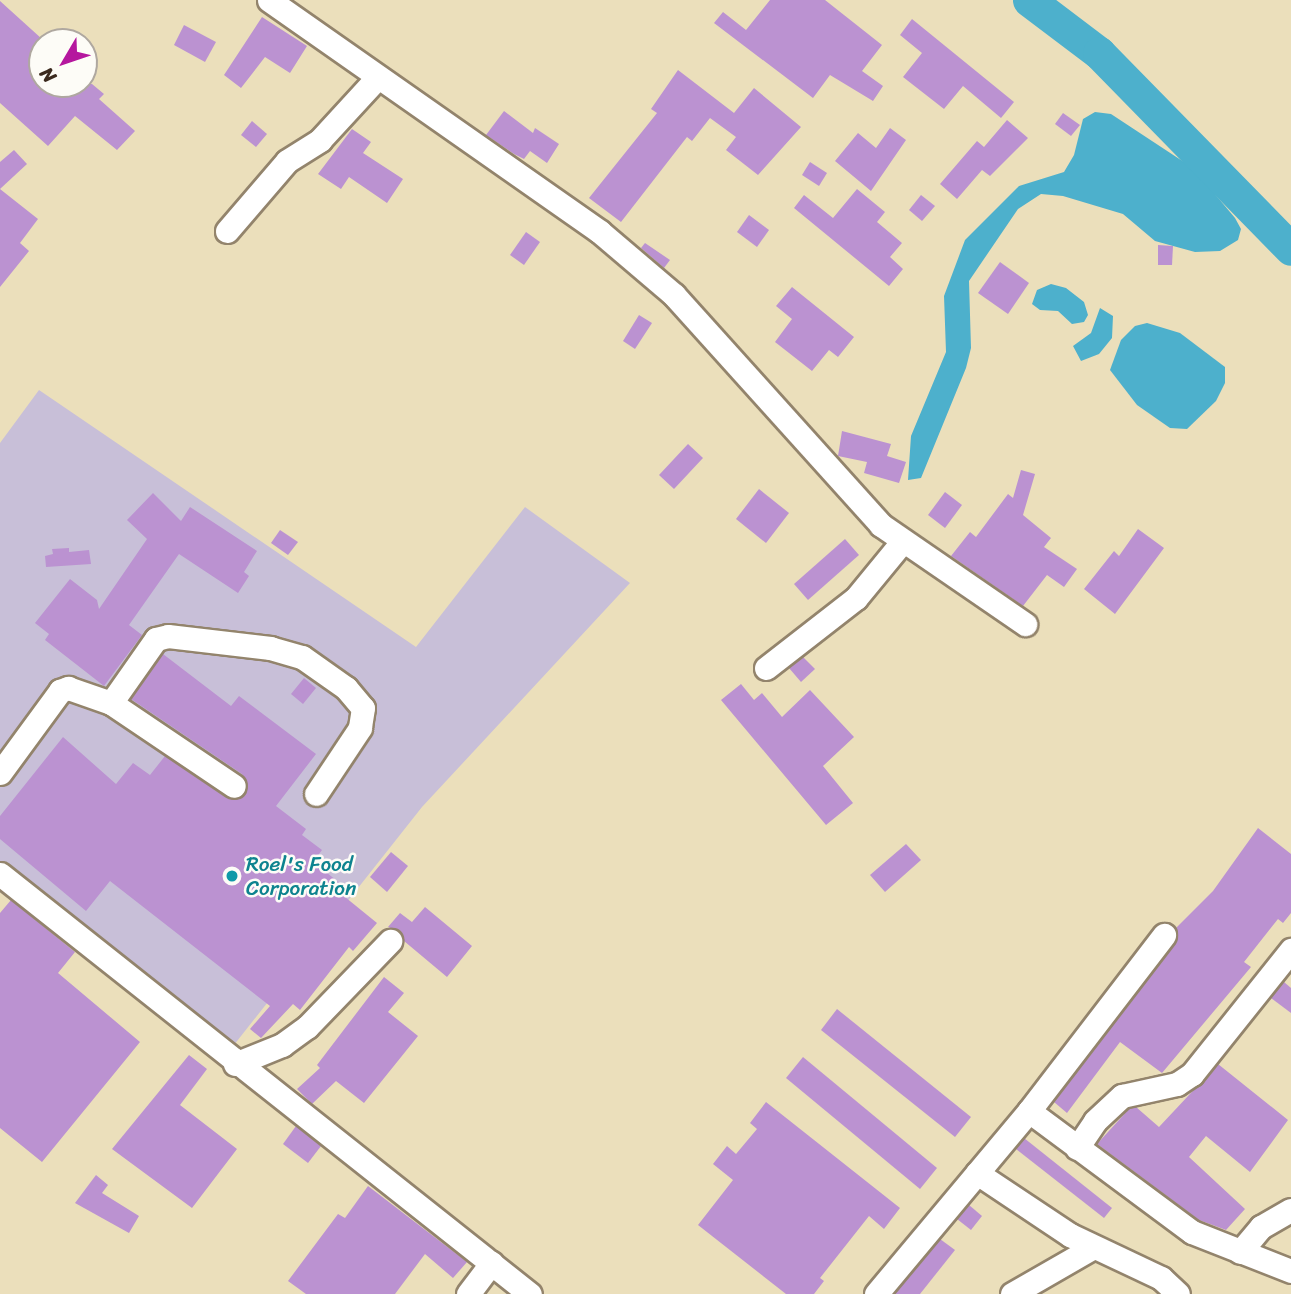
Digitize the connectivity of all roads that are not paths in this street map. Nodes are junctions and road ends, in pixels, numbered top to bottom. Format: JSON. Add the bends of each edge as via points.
{"nodes":[{"id":1,"x":269,"y":0,"type":"edge"},
{"id":2,"x":376,"y":79,"type":"junction"},
{"id":3,"x":228,"y":231,"type":"dead end"},
{"id":4,"x":902,"y":542,"type":"junction"},
{"id":5,"x":1026,"y":624,"type":"dead end"},
{"id":6,"x":766,"y":668,"type":"dead end"},
{"id":7,"x":111,"y":703,"type":"junction"},
{"id":8,"x":0,"y":773,"type":"edge"},
{"id":9,"x":234,"y":786,"type":"dead end"},
{"id":10,"x":316,"y":794,"type":"dead end"},
{"id":11,"x":4,"y":885,"type":"edge"},
{"id":12,"x":1164,"y":935,"type":"dead end"},
{"id":13,"x":390,"y":941,"type":"dead end"},
{"id":14,"x":1291,"y":950,"type":"edge"},
{"id":15,"x":235,"y":1064,"type":"junction"},
{"id":16,"x":1029,"y":1111,"type":"junction"},
{"id":17,"x":1077,"y":1148,"type":"junction"},
{"id":18,"x":977,"y":1174,"type":"junction"},
{"id":19,"x":1291,"y":1210,"type":"edge"},
{"id":20,"x":1092,"y":1248,"type":"junction"},
{"id":21,"x":1240,"y":1252,"type":"junction"},
{"id":22,"x":491,"y":1263,"type":"junction"},
{"id":23,"x":1291,"y":1271,"type":"edge"},
{"id":24,"x":468,"y":1294,"type":"edge"},
{"id":25,"x":530,"y":1294,"type":"edge"},
{"id":26,"x":876,"y":1294,"type":"edge"},
{"id":27,"x":1012,"y":1294,"type":"edge"},
{"id":28,"x":1178,"y":1294,"type":"edge"}],
"edges":[{"from":1,"to":2,"type":"street"},
{"from":2,"to":3,"type":"street","via":[[320,140],[287,161]]},
{"from":2,"to":4,"type":"street","via":[[508,164],[600,232],[674,295],[881,525]]},
{"from":4,"to":5,"type":"street"},
{"from":4,"to":6,"type":"street","via":[[856,598]]},
{"from":7,"to":8,"type":"street","via":[[68,688],[60,691]]},
{"from":7,"to":9,"type":"street"},
{"from":7,"to":10,"type":"street","via":[[156,639],[169,636],[270,648],[302,657],[346,688],[363,708],[360,728]]},
{"from":11,"to":15,"type":"street"},
{"from":12,"to":16,"type":"street"},
{"from":13,"to":15,"type":"street","via":[[307,1027],[282,1045]]},
{"from":14,"to":17,"type":"street","via":[[1192,1073],[1177,1084],[1122,1096],[1095,1121]]},
{"from":15,"to":22,"type":"street"},
{"from":16,"to":17,"type":"street"},
{"from":16,"to":18,"type":"street"},
{"from":17,"to":21,"type":"street","via":[[1192,1232]]},
{"from":18,"to":20,"type":"street"},
{"from":18,"to":26,"type":"street"},
{"from":19,"to":21,"type":"street","via":[[1261,1227]]},
{"from":20,"to":27,"type":"street"},
{"from":20,"to":28,"type":"street","via":[[1161,1278]]},
{"from":21,"to":23,"type":"street"},
{"from":22,"to":24,"type":"street"},
{"from":22,"to":25,"type":"street"}]}
